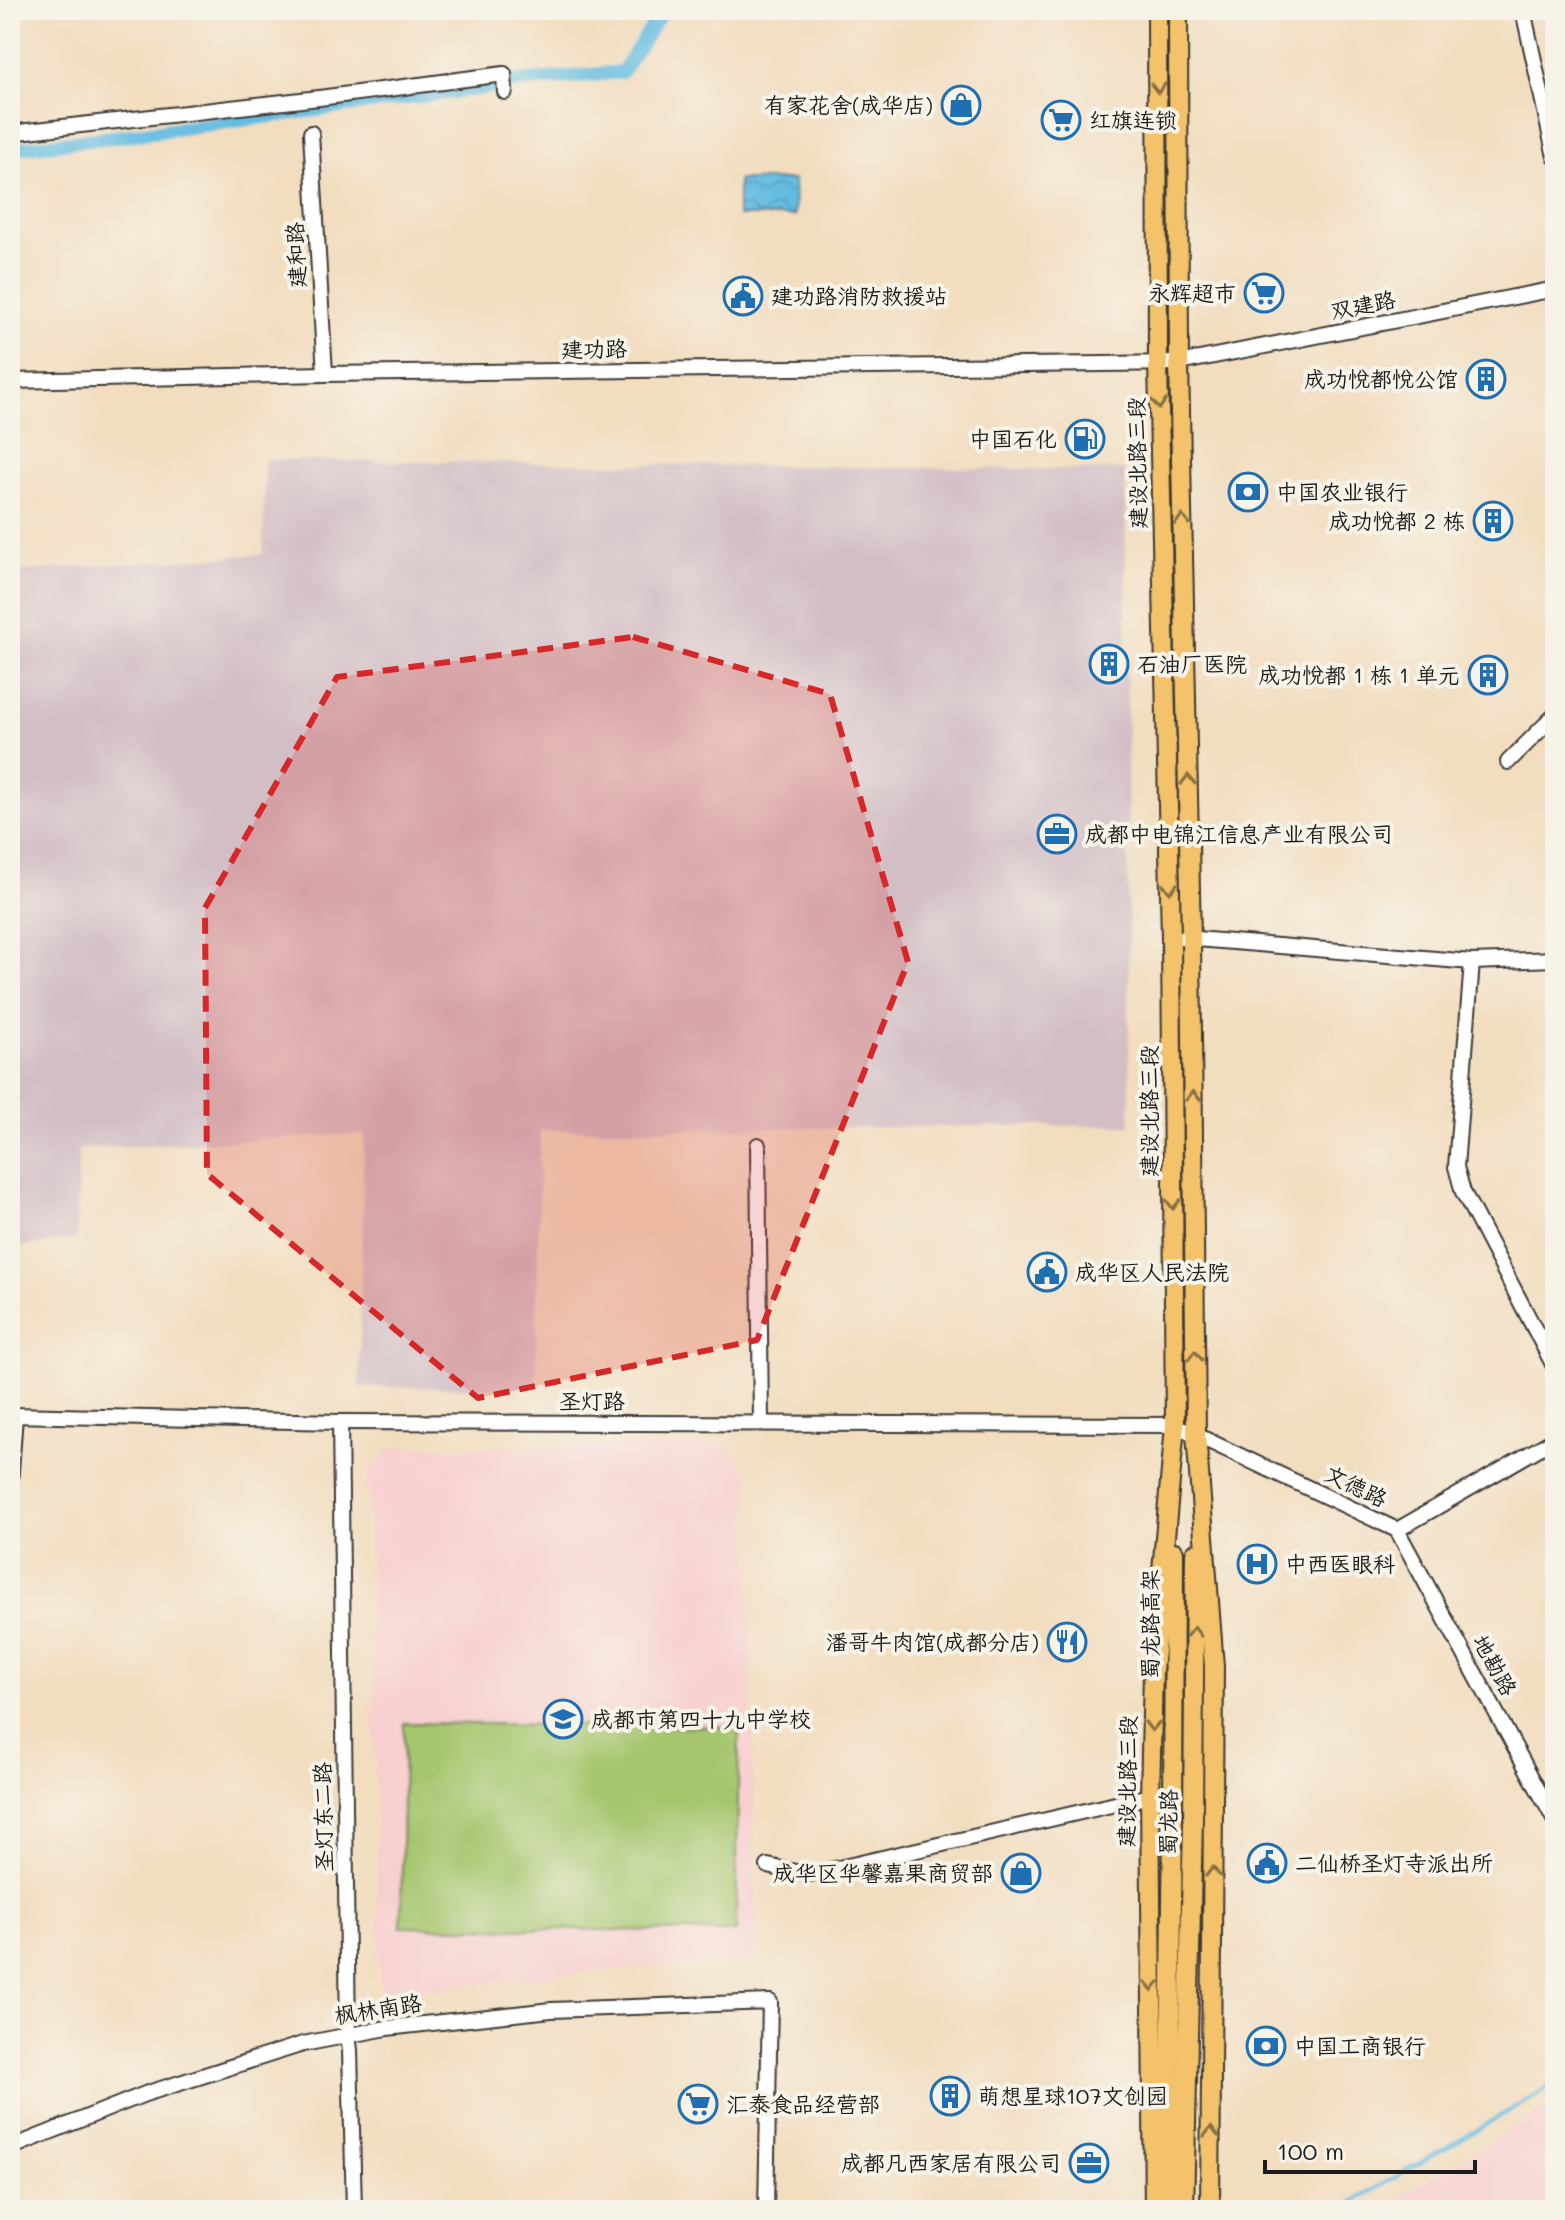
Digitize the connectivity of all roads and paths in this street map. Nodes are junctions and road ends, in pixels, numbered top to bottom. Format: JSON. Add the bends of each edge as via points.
{"nodes":[{"id":1,"x":1157,"y":10,"type":"edge"},
{"id":2,"x":1178,"y":10,"type":"edge"},
{"id":3,"x":1523,"y":10,"type":"edge"},
{"id":4,"x":505,"y":92,"type":"dead end"},
{"id":5,"x":10,"y":133,"type":"edge"},
{"id":6,"x":311,"y":133,"type":"dead end"},
{"id":7,"x":1555,"y":157,"type":"edge"},
{"id":8,"x":1555,"y":289,"type":"edge"},
{"id":9,"x":1179,"y":363,"type":"junction"},
{"id":10,"x":1158,"y":364,"type":"junction"},
{"id":11,"x":325,"y":374,"type":"junction"},
{"id":12,"x":10,"y":381,"type":"edge"},
{"id":13,"x":1555,"y":715,"type":"edge"},
{"id":14,"x":1508,"y":762,"type":"dead end"},
{"id":15,"x":1171,"y":938,"type":"junction"},
{"id":16,"x":1191,"y":938,"type":"junction"},
{"id":17,"x":1555,"y":959,"type":"edge"},
{"id":18,"x":1472,"y":962,"type":"junction"},
{"id":19,"x":758,"y":1145,"type":"dead end"},
{"id":20,"x":1555,"y":1368,"type":"edge"},
{"id":21,"x":12,"y":1415,"type":"edge"},
{"id":22,"x":340,"y":1422,"type":"junction"},
{"id":23,"x":761,"y":1423,"type":"junction"},
{"id":24,"x":1175,"y":1425,"type":"junction"},
{"id":25,"x":1196,"y":1434,"type":"junction"},
{"id":26,"x":1555,"y":1439,"type":"edge"},
{"id":27,"x":10,"y":1485,"type":"edge"},
{"id":28,"x":1397,"y":1530,"type":"junction"},
{"id":29,"x":1150,"y":1796,"type":"junction"},
{"id":30,"x":1555,"y":1821,"type":"edge"},
{"id":31,"x":1173,"y":1824,"type":"joint"},
{"id":32,"x":768,"y":1866,"type":"dead end"},
{"id":33,"x":348,"y":2036,"type":"junction"},
{"id":34,"x":10,"y":2148,"type":"edge"},
{"id":35,"x":354,"y":2210,"type":"edge"},
{"id":36,"x":766,"y":2210,"type":"edge"},
{"id":37,"x":1154,"y":2210,"type":"edge"},
{"id":38,"x":1168,"y":2210,"type":"edge"},
{"id":39,"x":1184,"y":2210,"type":"edge"},
{"id":40,"x":1210,"y":2210,"type":"edge"}],
"edges":[{"from":1,"to":10,"type":"main road","name":"建设北路三段","one_way":true},
{"from":2,"to":9,"type":"main road","name":"建设北路三段"},
{"from":3,"to":7,"type":"street"},
{"from":4,"to":5,"type":"street","via":[[504,74]]},
{"from":6,"to":11,"type":"street","name":"建和路"},
{"from":8,"to":9,"type":"street","name":"双建路"},
{"from":9,"to":10,"type":"street","name":"建功路"},
{"from":16,"to":9,"type":"main road","name":"建设北路三段","one_way":true},
{"from":10,"to":11,"type":"street","name":"建功路"},
{"from":10,"to":15,"type":"main road","name":"建设北路三段","one_way":true},
{"from":11,"to":12,"type":"street","name":"建功路"},
{"from":13,"to":14,"type":"street"},
{"from":15,"to":16,"type":"street"},
{"from":15,"to":24,"type":"main road","name":"建设北路三段","one_way":true},
{"from":16,"to":18,"type":"street"},
{"from":25,"to":16,"type":"main road","name":"建设北路三段","one_way":true},
{"from":17,"to":18,"type":"street"},
{"from":18,"to":20,"type":"street","via":[[1456,1167],[1463,1192]]},
{"from":19,"to":23,"type":"street"},
{"from":21,"to":22,"type":"street","name":"圣灯路"},
{"from":21,"to":27,"type":"street"},
{"from":22,"to":23,"type":"street","name":"圣灯路"},
{"from":22,"to":33,"type":"street","name":"圣灯东二路"},
{"from":23,"to":24,"type":"street","name":"圣灯路"},
{"from":24,"to":25,"type":"street","name":"文德路"},
{"from":24,"to":29,"type":"main road","name":"建设北路三段","one_way":true,"via":[[1153,1672]]},
{"from":24,"to":31,"type":"main road","name":"蜀龙路高架"},
{"from":25,"to":28,"type":"street","name":"文德路"},
{"from":39,"to":25,"type":"main road","name":"蜀龙路","one_way":true},
{"from":40,"to":25,"type":"main road","name":"建设北路三段","one_way":true,"via":[[1214,1666]]},
{"from":26,"to":28,"type":"street","name":"文德路"},
{"from":28,"to":30,"type":"street","name":"地勘路"},
{"from":29,"to":32,"type":"street","via":[[809,1875]]},
{"from":29,"to":37,"type":"main road","name":"建设北路三段","one_way":true},
{"from":31,"to":38,"type":"main road","name":"蜀龙路"},
{"from":33,"to":34,"type":"street","name":"枫林南路","via":[[303,2044],[145,2094]]},
{"from":33,"to":35,"type":"street","name":"圣灯东二路"},
{"from":33,"to":36,"type":"street","name":"枫林南路","via":[[551,2010],[770,2002]]}]}
